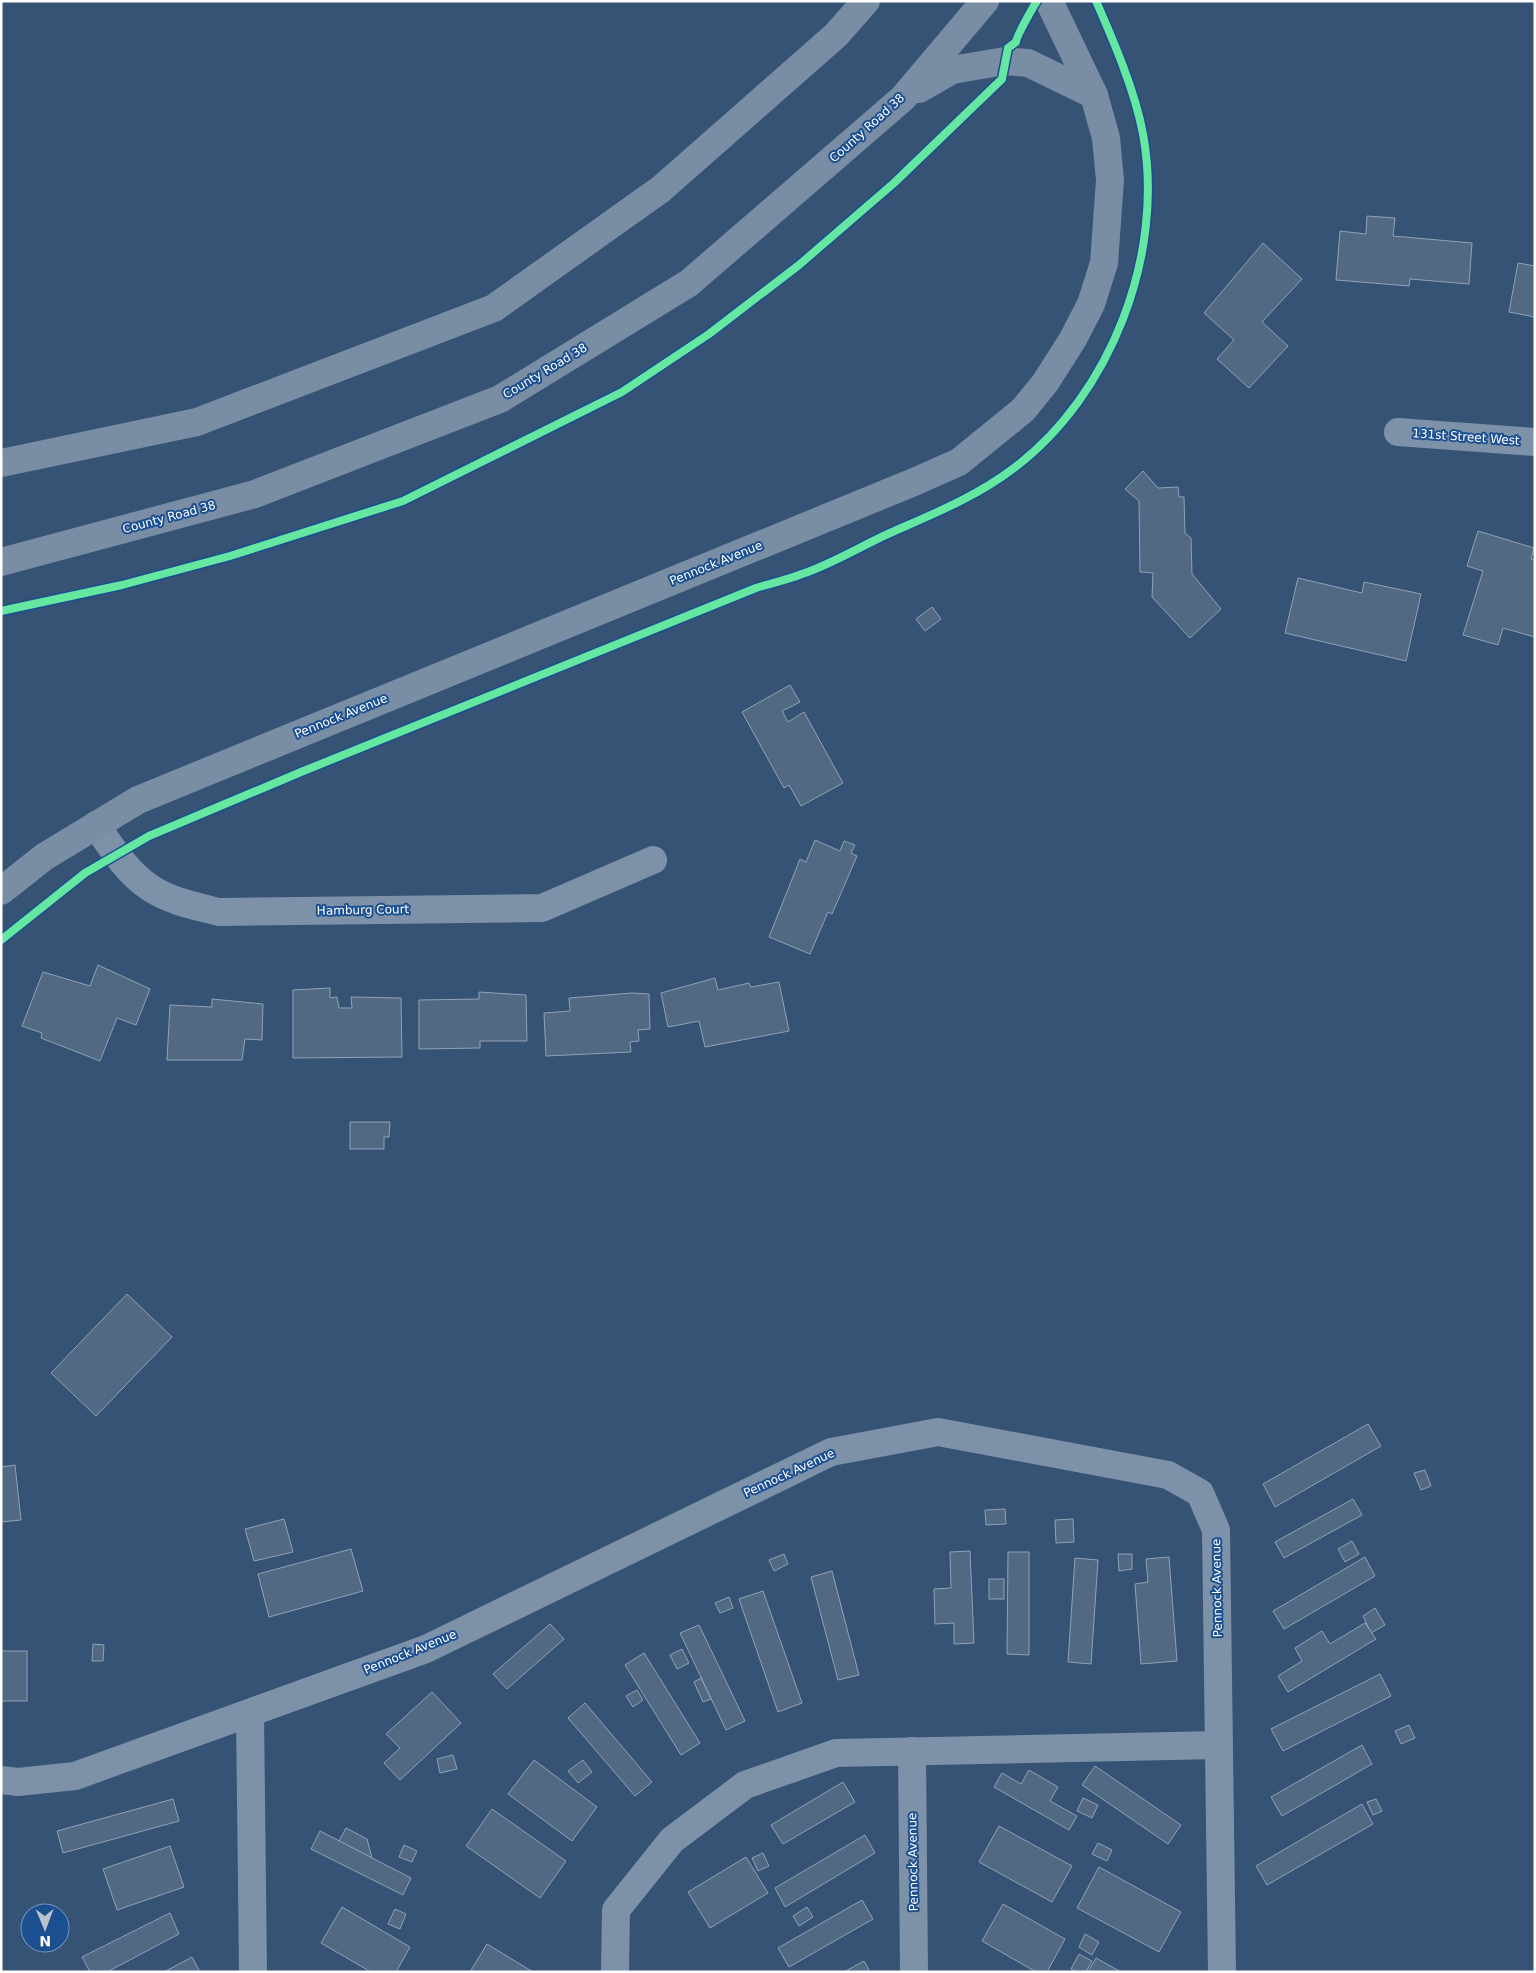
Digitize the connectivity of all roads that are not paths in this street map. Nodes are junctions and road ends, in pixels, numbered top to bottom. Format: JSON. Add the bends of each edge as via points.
{"nodes":[{"id":1,"x":866,"y":1,"type":"edge"},
{"id":2,"x":985,"y":1,"type":"edge"},
{"id":3,"x":1049,"y":1,"type":"edge"},
{"id":4,"x":1094,"y":95,"type":"junction"},
{"id":5,"x":902,"y":98,"type":"junction"},
{"id":6,"x":1398,"y":432,"type":"dead end"},
{"id":7,"x":1535,"y":442,"type":"edge"},
{"id":8,"x":1,"y":462,"type":"edge"},
{"id":9,"x":1,"y":562,"type":"edge"},
{"id":10,"x":96,"y":825,"type":"junction"},
{"id":11,"x":653,"y":860,"type":"dead end"},
{"id":12,"x":1,"y":891,"type":"edge"},
{"id":13,"x":250,"y":1714,"type":"junction"},
{"id":14,"x":1219,"y":1745,"type":"junction"},
{"id":15,"x":912,"y":1751,"type":"junction"},
{"id":16,"x":1,"y":1780,"type":"edge"},
{"id":17,"x":253,"y":1972,"type":"edge"},
{"id":18,"x":615,"y":1972,"type":"edge"},
{"id":19,"x":914,"y":1972,"type":"edge"},
{"id":20,"x":1222,"y":1972,"type":"edge"}],
"edges":[{"from":1,"to":8,"type":"main road","via":[[836,35],[661,189],[494,308],[197,422]]},
{"from":2,"to":5,"type":"main road","name":"County Road 38"},
{"from":3,"to":4,"type":"main road","name":"Pennock Avenue"},
{"from":4,"to":5,"type":"main road","via":[[1028,63],[1005,61],[952,70]]},
{"from":4,"to":10,"type":"main road","name":"Pennock Avenue","via":[[1106,138],[1110,180],[1104,263],[1091,304],[1045,383],[1023,410],[959,462],[138,800]]},
{"from":5,"to":9,"type":"main road","name":"County Road 38","via":[[689,284],[500,399],[255,494]]},
{"from":6,"to":7,"type":"street","name":"131st Street West"},
{"from":10,"to":11,"type":"street","name":"Hamburg Court","via":[[115,854],[149,887],[182,902],[219,912],[542,908]]},
{"from":10,"to":12,"type":"main road","name":"Pennock Avenue","via":[[44,857]]},
{"from":13,"to":14,"type":"street","name":"Pennock Avenue","via":[[426,1649],[831,1452],[938,1432],[1168,1475],[1200,1493],[1216,1530]]},
{"from":13,"to":16,"type":"street","name":"Pennock Avenue","via":[[75,1776],[18,1782]]},
{"from":13,"to":17,"type":"street"},
{"from":14,"to":15,"type":"street"},
{"from":14,"to":20,"type":"street","name":"Pennock Avenue"},
{"from":15,"to":18,"type":"street","via":[[836,1753],[745,1785],[672,1840],[616,1910]]},
{"from":15,"to":19,"type":"street","name":"Pennock Avenue"}]}
